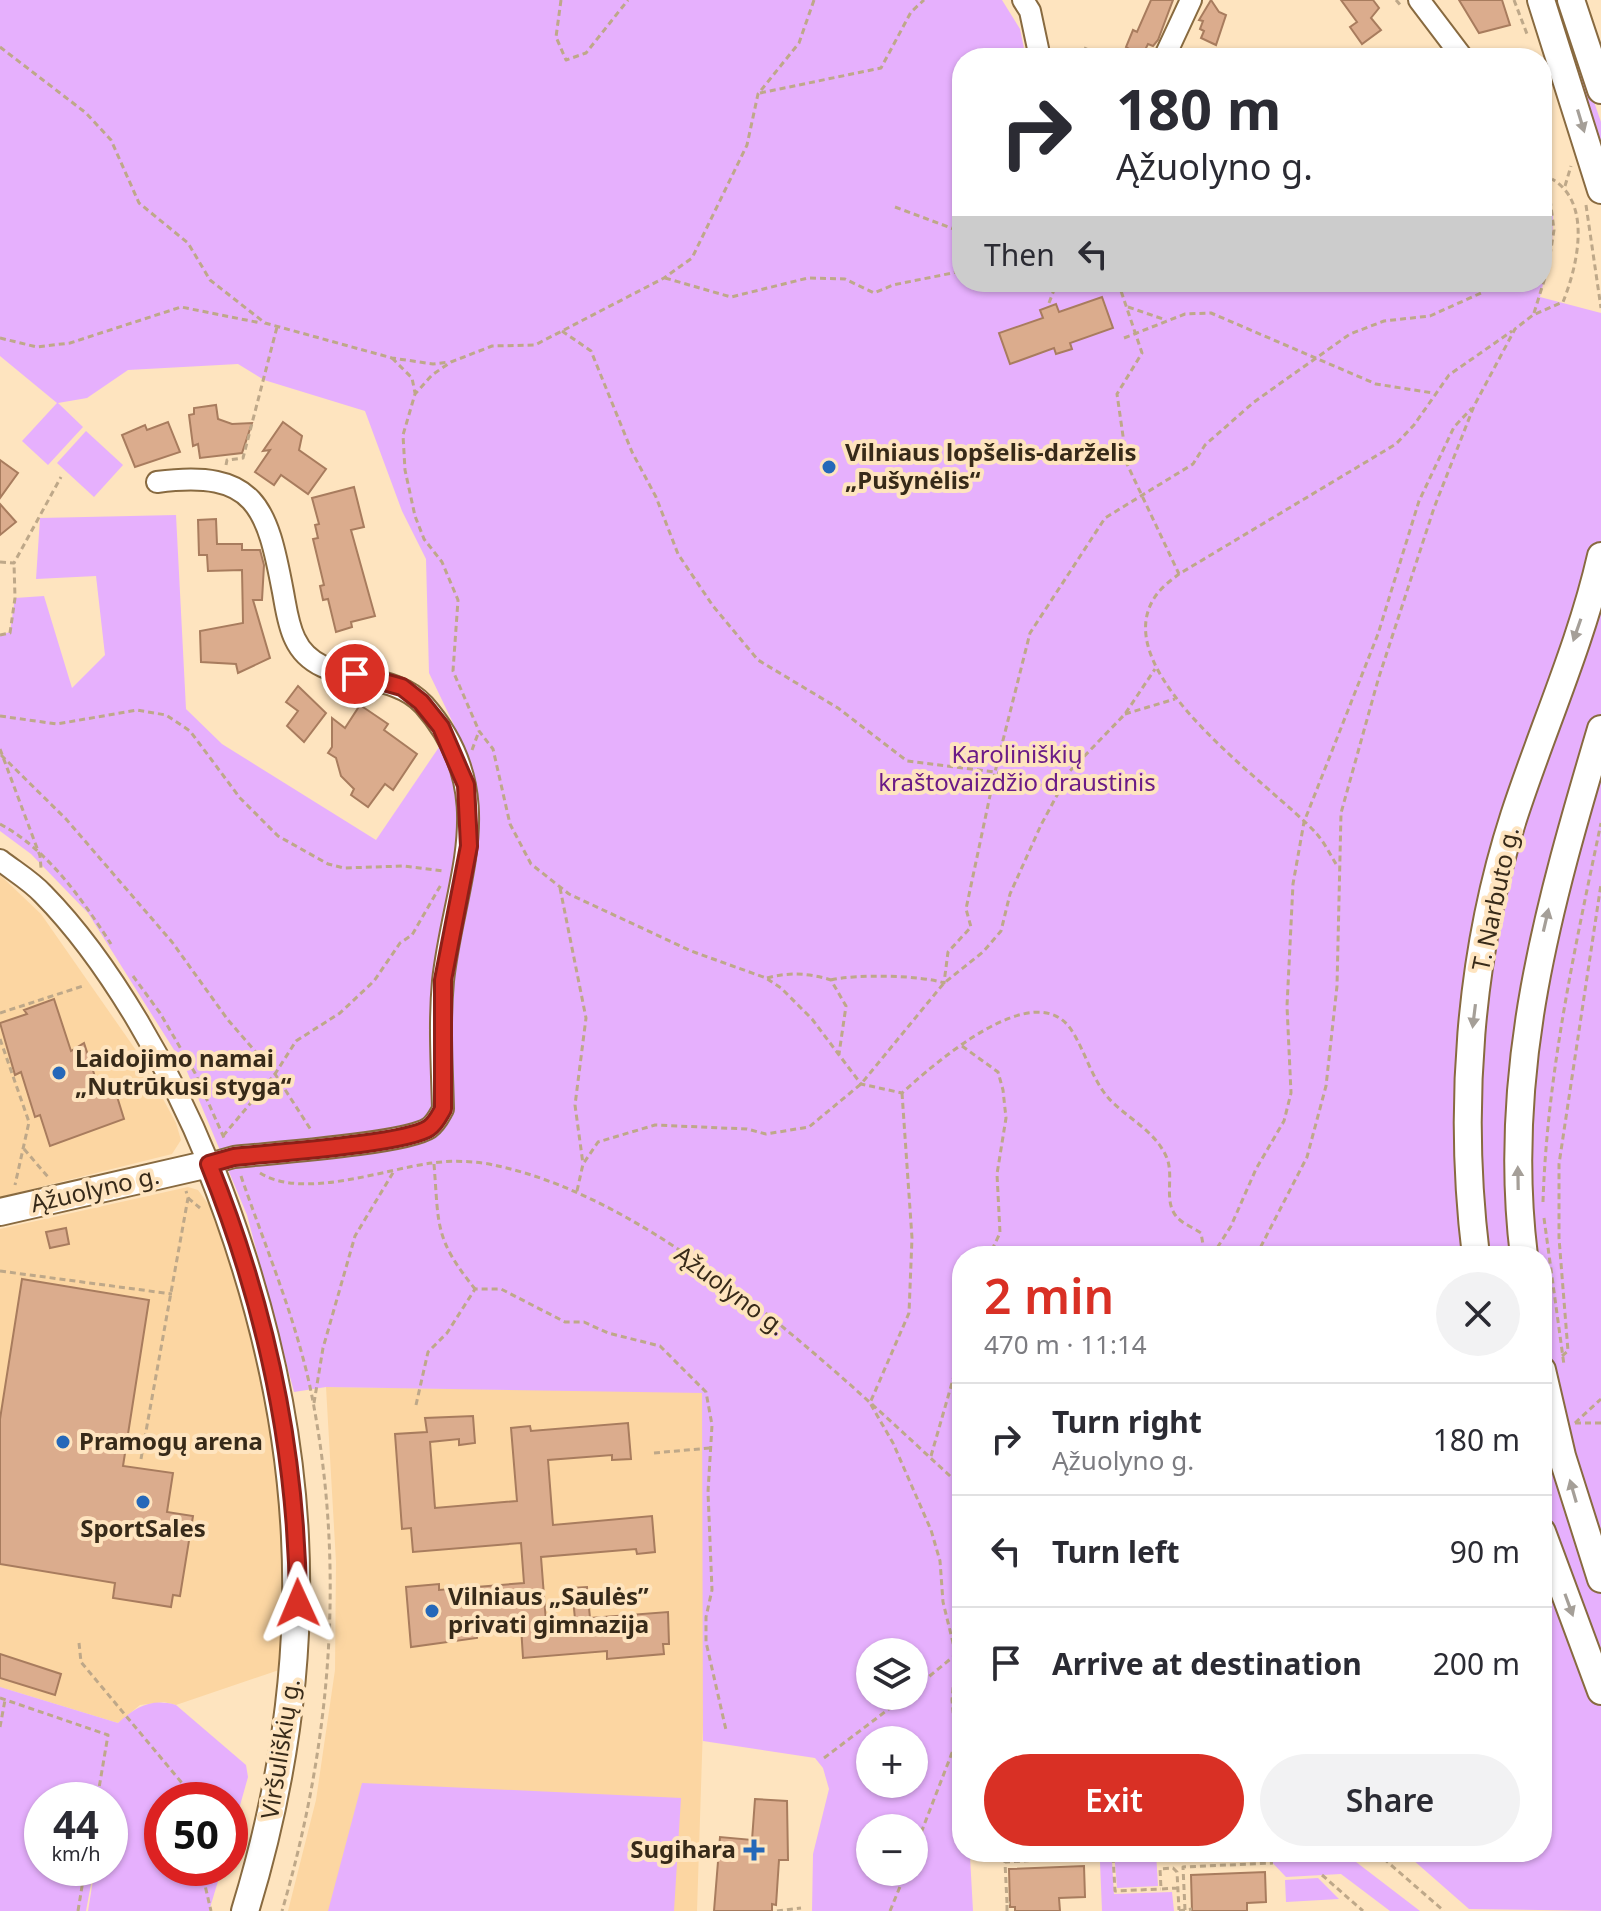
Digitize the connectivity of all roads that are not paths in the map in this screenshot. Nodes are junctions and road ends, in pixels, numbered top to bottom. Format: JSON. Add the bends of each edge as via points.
{"nodes":[{"id":1,"x":1023,"y":0,"type":"edge"},
{"id":2,"x":1191,"y":0,"type":"edge"},
{"id":3,"x":1419,"y":0,"type":"edge"},
{"id":4,"x":1541,"y":0,"type":"edge"},
{"id":5,"x":1571,"y":0,"type":"edge"},
{"id":6,"x":1038,"y":48,"type":"edge"},
{"id":7,"x":1169,"y":48,"type":"edge"},
{"id":8,"x":1455,"y":48,"type":"edge"},
{"id":9,"x":1549,"y":48,"type":"edge"},
{"id":10,"x":1552,"y":60,"type":"edge"},
{"id":11,"x":1601,"y":90,"type":"edge"},
{"id":12,"x":1601,"y":190,"type":"edge"},
{"id":13,"x":157,"y":482,"type":"dead end"},
{"id":14,"x":1601,"y":556,"type":"edge"},
{"id":15,"x":1601,"y":729,"type":"edge"},
{"id":16,"x":0,"y":860,"type":"edge"},
{"id":17,"x":222,"y":1160,"type":"junction"},
{"id":18,"x":0,"y":1212,"type":"edge"},
{"id":19,"x":1475,"y":1246,"type":"edge"},
{"id":20,"x":1523,"y":1246,"type":"edge"},
{"id":21,"x":1552,"y":1363,"type":"edge"},
{"id":22,"x":1552,"y":1559,"type":"edge"},
{"id":23,"x":1601,"y":1579,"type":"edge"},
{"id":24,"x":1601,"y":1691,"type":"edge"},
{"id":25,"x":245,"y":1911,"type":"edge"}],
"edges":[{"from":1,"to":6,"type":"street"},
{"from":2,"to":7,"type":"street"},
{"from":3,"to":8,"type":"street"},
{"from":4,"to":9,"type":"main road"},
{"from":5,"to":11,"type":"main road"},
{"from":10,"to":12,"type":"main road","one_way":true},
{"from":13,"to":17,"type":"street","name":"Ąžuolyno g.","via":[[199,479],[251,497],[267,520],[291,626],[303,654],[327,669],[402,687],[421,702],[441,727],[470,807],[469,846],[443,980],[443,1109],[427,1130]]},
{"from":14,"to":19,"type":"main road","name":"T. Narbuto g.","one_way":true,"via":[[1513,819],[1481,965],[1469,1116]]},
{"from":20,"to":15,"type":"main road","one_way":true,"via":[[1519,1120],[1534,977],[1552,892]]},
{"from":16,"to":17,"type":"street","via":[[42,892],[68,922]]},
{"from":17,"to":18,"type":"main road","name":"Ąžuolyno g."},
{"from":17,"to":25,"type":"main road","name":"Viršuliškių g.","via":[[230,1218],[271,1357],[287,1446],[298,1558],[286,1740]]},
{"from":23,"to":21,"type":"main road","one_way":true,"via":[[1562,1456]]},
{"from":22,"to":24,"type":"main road","one_way":true}]}
